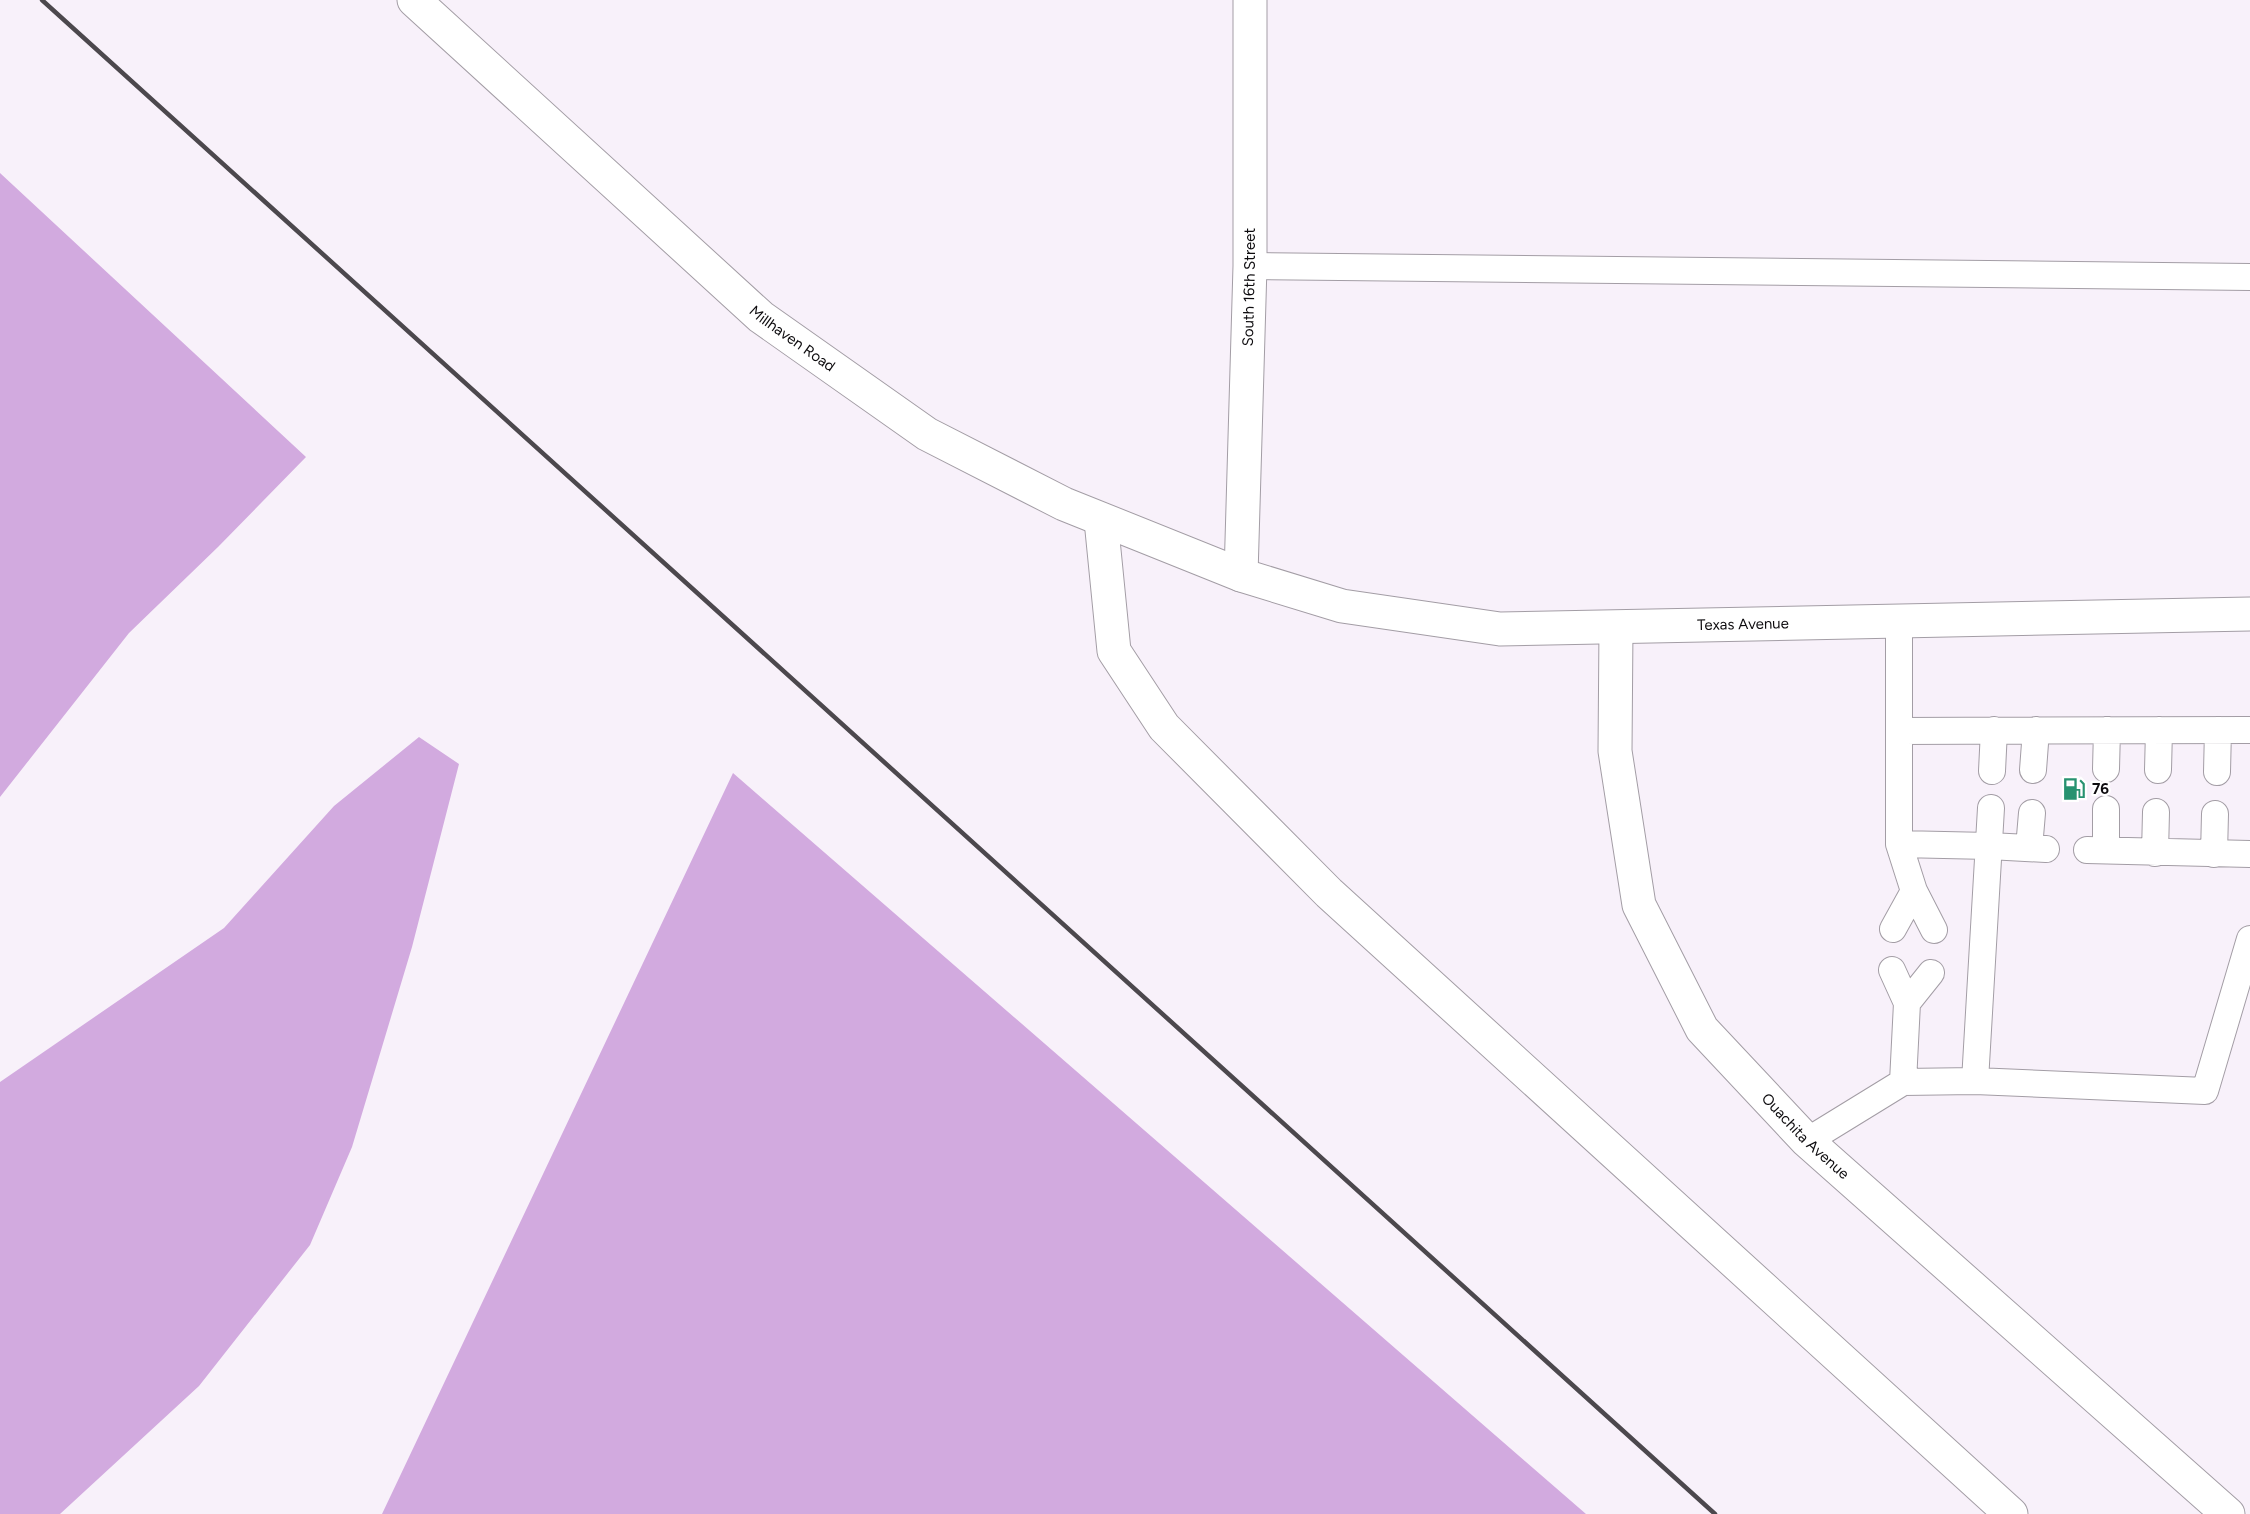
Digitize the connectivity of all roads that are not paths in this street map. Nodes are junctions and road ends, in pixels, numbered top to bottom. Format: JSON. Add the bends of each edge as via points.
{"nodes":[{"id":1,"x":414,"y":0,"type":"edge"},
{"id":2,"x":1250,"y":0,"type":"edge"},
{"id":3,"x":1250,"y":266,"type":"junction"},
{"id":4,"x":2250,"y":277,"type":"edge"},
{"id":5,"x":1101,"y":520,"type":"junction"},
{"id":6,"x":1241,"y":575,"type":"junction"},
{"id":7,"x":2250,"y":614,"type":"edge"},
{"id":8,"x":1899,"y":621,"type":"junction"},
{"id":9,"x":1616,"y":628,"type":"junction"},
{"id":10,"x":1994,"y":730,"type":"junction"},
{"id":11,"x":2036,"y":730,"type":"junction"},
{"id":12,"x":2107,"y":730,"type":"junction"},
{"id":13,"x":2159,"y":730,"type":"junction"},
{"id":14,"x":2218,"y":730,"type":"junction"},
{"id":15,"x":2250,"y":730,"type":"edge"},
{"id":16,"x":1899,"y":731,"type":"junction"},
{"id":17,"x":2106,"y":769,"type":"dead end"},
{"id":18,"x":2033,"y":770,"type":"dead end"},
{"id":19,"x":2158,"y":770,"type":"dead end"},
{"id":20,"x":1992,"y":771,"type":"dead end"},
{"id":21,"x":2217,"y":772,"type":"dead end"},
{"id":22,"x":1991,"y":808,"type":"dead end"},
{"id":23,"x":2106,"y":809,"type":"dead end"},
{"id":24,"x":2156,"y":812,"type":"dead end"},
{"id":25,"x":2032,"y":813,"type":"dead end"},
{"id":26,"x":2215,"y":814,"type":"dead end"},
{"id":27,"x":1899,"y":844,"type":"junction"},
{"id":28,"x":1989,"y":846,"type":"junction"},
{"id":29,"x":2156,"y":853,"type":"junction"},
{"id":30,"x":2214,"y":854,"type":"junction"},
{"id":31,"x":2250,"y":854,"type":"edge"},
{"id":32,"x":1914,"y":891,"type":"junction"},
{"id":33,"x":1893,"y":928,"type":"dead end"},
{"id":34,"x":1934,"y":930,"type":"dead end"},
{"id":35,"x":2250,"y":939,"type":"edge"},
{"id":36,"x":1892,"y":970,"type":"dead end"},
{"id":37,"x":1931,"y":973,"type":"dead end"},
{"id":38,"x":1907,"y":1003,"type":"junction"},
{"id":39,"x":1975,"y":1081,"type":"junction"},
{"id":40,"x":1903,"y":1082,"type":"junction"},
{"id":41,"x":1807,"y":1141,"type":"junction"},
{"id":42,"x":2011,"y":1514,"type":"edge"},
{"id":43,"x":2228,"y":1514,"type":"edge"}],
"edges":[{"from":1,"to":5,"type":"street","name":"Millhaven Road","via":[[761,317],[927,434]]},
{"from":2,"to":3,"type":"street","name":"South 16th Street"},
{"from":3,"to":4,"type":"lane"},
{"from":3,"to":6,"type":"street","name":"South 16th Street"},
{"from":5,"to":6,"type":"street","name":"Millhaven Road"},
{"from":5,"to":42,"type":"street","via":[[1114,651],[1164,727],[1329,893]]},
{"from":6,"to":9,"type":"street","name":"Texas Avenue","via":[[1342,606],[1410,617],[1500,628]]},
{"from":7,"to":8,"type":"street","name":"Texas Avenue"},
{"from":8,"to":9,"type":"street","name":"Texas Avenue"},
{"from":8,"to":16,"type":"lane"},
{"from":9,"to":41,"type":"street","name":"Ouachita Avenue","via":[[1615,751],[1639,905],[1702,1029]]},
{"from":10,"to":11,"type":"lane"},
{"from":10,"to":16,"type":"lane"},
{"from":10,"to":20,"type":"lane"},
{"from":11,"to":12,"type":"lane"},
{"from":11,"to":18,"type":"lane"},
{"from":12,"to":13,"type":"lane"},
{"from":12,"to":17,"type":"lane"},
{"from":13,"to":14,"type":"lane"},
{"from":13,"to":19,"type":"lane"},
{"from":14,"to":15,"type":"lane"},
{"from":14,"to":21,"type":"lane"},
{"from":16,"to":27,"type":"lane"},
{"from":22,"to":28,"type":"lane"},
{"from":23,"to":29,"type":"lane","via":[[2096,850]]},
{"from":24,"to":29,"type":"lane"},
{"from":25,"to":28,"type":"lane","via":[[2037,849]]},
{"from":26,"to":30,"type":"lane"},
{"from":27,"to":28,"type":"lane"},
{"from":27,"to":32,"type":"lane"},
{"from":28,"to":39,"type":"lane"},
{"from":29,"to":30,"type":"lane"},
{"from":30,"to":31,"type":"lane"},
{"from":32,"to":33,"type":"lane"},
{"from":32,"to":34,"type":"lane"},
{"from":35,"to":39,"type":"lane","via":[[2205,1091]]},
{"from":36,"to":38,"type":"lane"},
{"from":37,"to":38,"type":"lane"},
{"from":38,"to":40,"type":"lane"},
{"from":39,"to":40,"type":"lane"},
{"from":40,"to":41,"type":"lane"},
{"from":41,"to":43,"type":"street","name":"Ouachita Avenue"}]}
